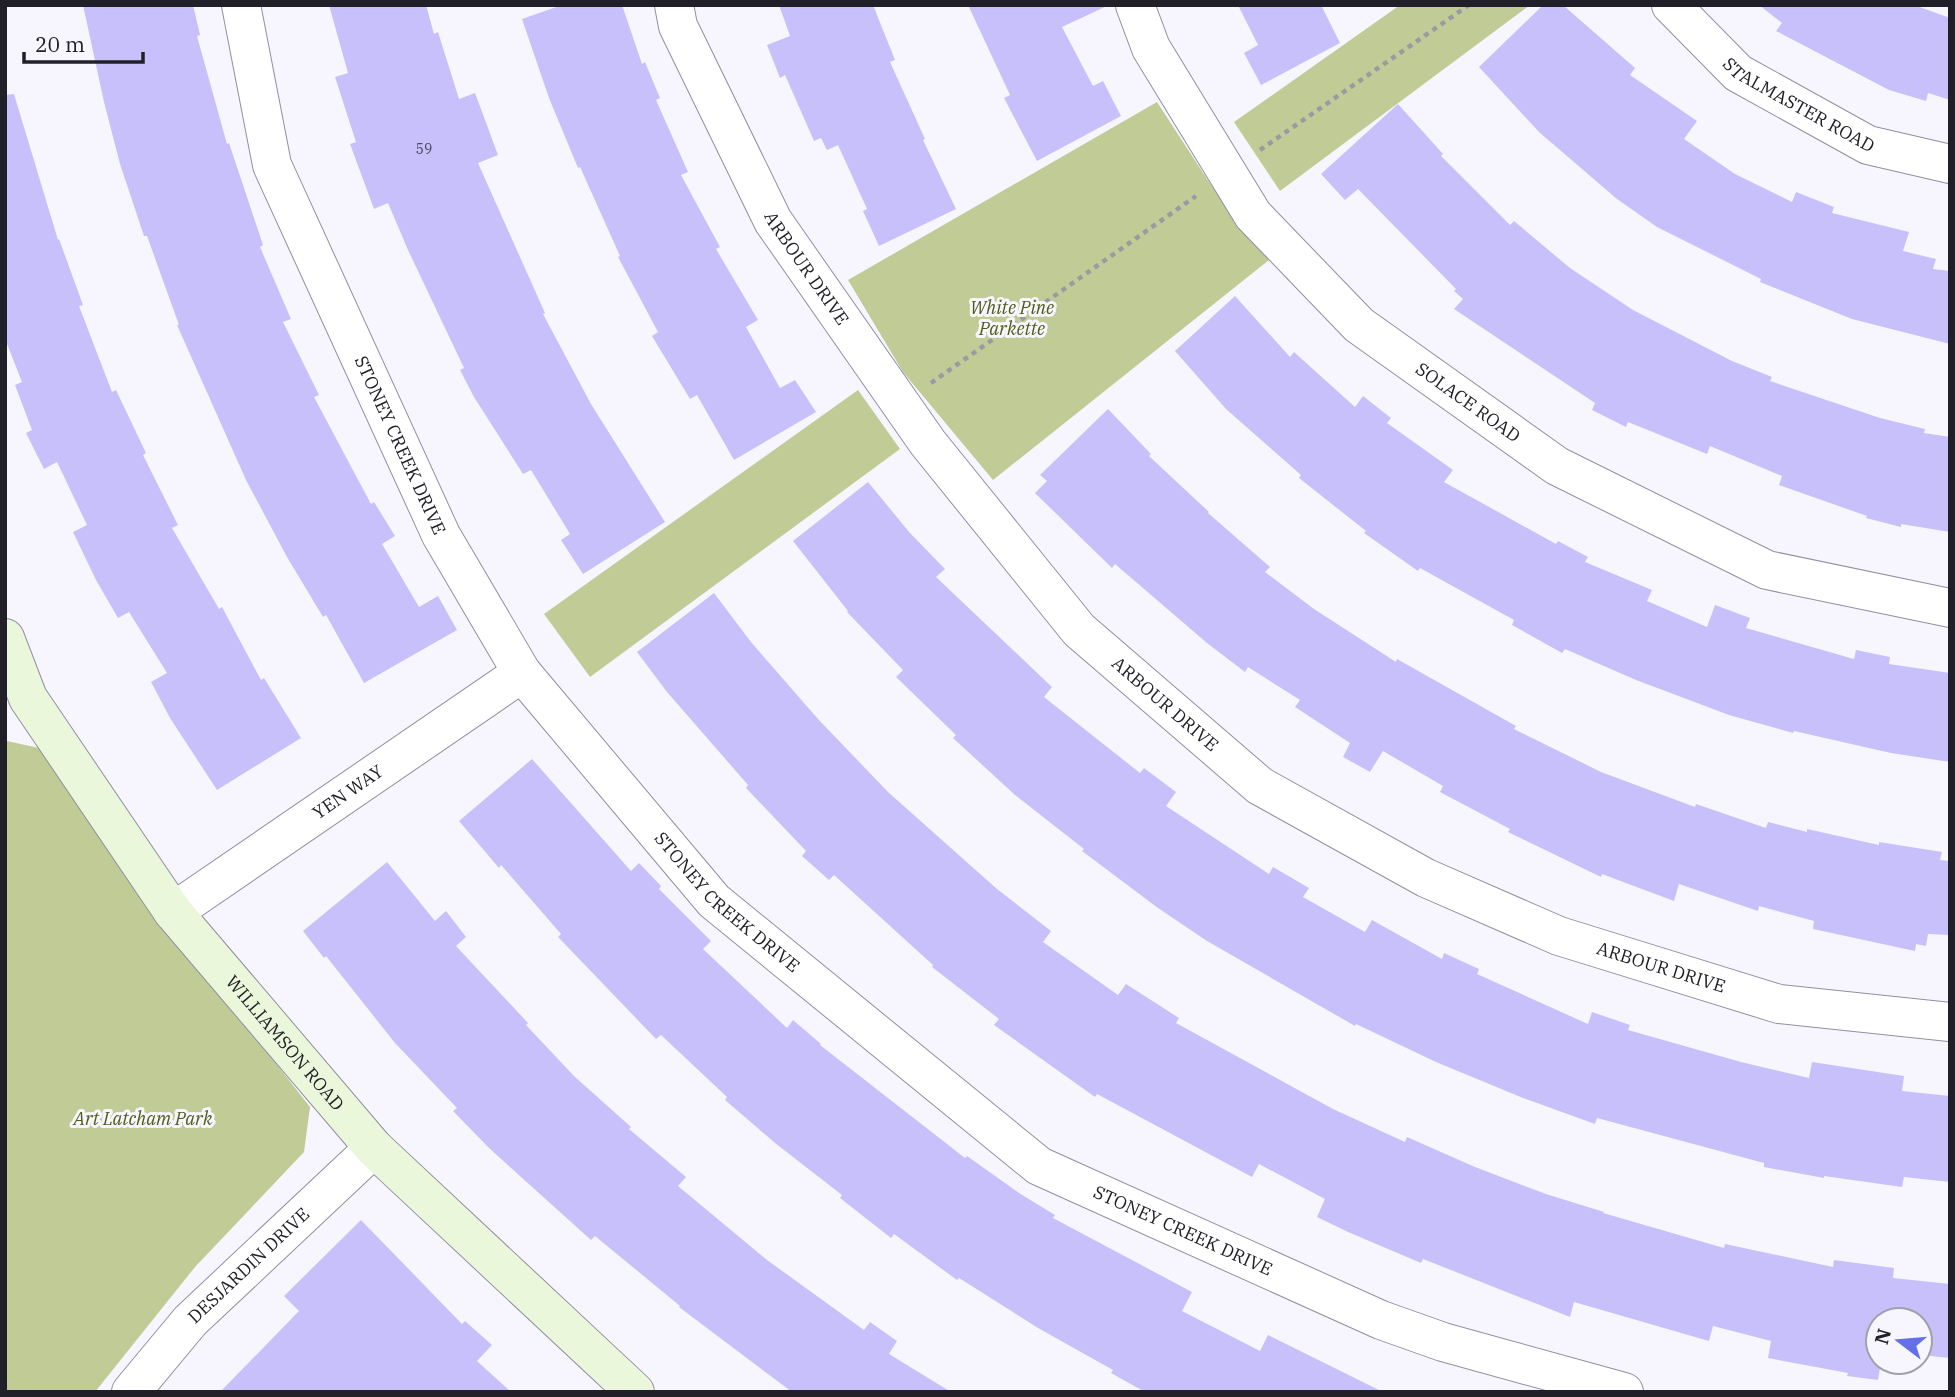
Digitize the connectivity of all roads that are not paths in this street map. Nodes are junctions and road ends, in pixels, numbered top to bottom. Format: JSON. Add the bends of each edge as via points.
{"nodes":[{"id":1,"x":241,"y":5,"type":"edge"},
{"id":2,"x":674,"y":5,"type":"edge"},
{"id":3,"x":1135,"y":5,"type":"edge"},
{"id":4,"x":1671,"y":5,"type":"edge"},
{"id":5,"x":1950,"y":164,"type":"edge"},
{"id":6,"x":1950,"y":608,"type":"edge"},
{"id":7,"x":5,"y":638,"type":"edge"},
{"id":8,"x":522,"y":673,"type":"junction"},
{"id":9,"x":16,"y":704,"type":"edge"},
{"id":10,"x":173,"y":912,"type":"junction"},
{"id":11,"x":1950,"y":1022,"type":"edge"},
{"id":12,"x":374,"y":1148,"type":"junction"},
{"id":13,"x":131,"y":1392,"type":"edge"},
{"id":14,"x":635,"y":1392,"type":"edge"},
{"id":15,"x":1624,"y":1392,"type":"edge"}],
"edges":[{"from":1,"to":8,"type":"street","name":"STONEY CREEK DRIVE","via":[[272,165],[441,535]]},
{"from":2,"to":11,"type":"street","name":"ARBOUR DRIVE","via":[[678,26],[773,221],[928,443],[1079,630],[1260,786],[1426,878],[1559,936],[1779,1004]]},
{"from":3,"to":6,"type":"street","name":"SOLACE ROAD","via":[[1151,48],[1253,215],[1359,325],[1557,466],[1767,570]]},
{"from":4,"to":5,"type":"street","name":"STALMASTER ROAD","via":[[1738,73],[1868,145]]},
{"from":7,"to":9,"type":"street","name":"WILLIAMSON ROAD"},
{"from":8,"to":10,"type":"street","name":"YEN WAY"},
{"from":8,"to":15,"type":"street","name":"STONEY CREEK DRIVE","via":[[714,901],[1039,1166],[1381,1320]]},
{"from":9,"to":10,"type":"street","name":"WILLIAMSON ROAD"},
{"from":10,"to":12,"type":"street","name":"WILLIAMSON ROAD"},
{"from":12,"to":13,"type":"street","name":"DESJARDIN DRIVE","via":[[190,1321]]},
{"from":12,"to":14,"type":"street","name":"WILLIAMSON ROAD"}]}
